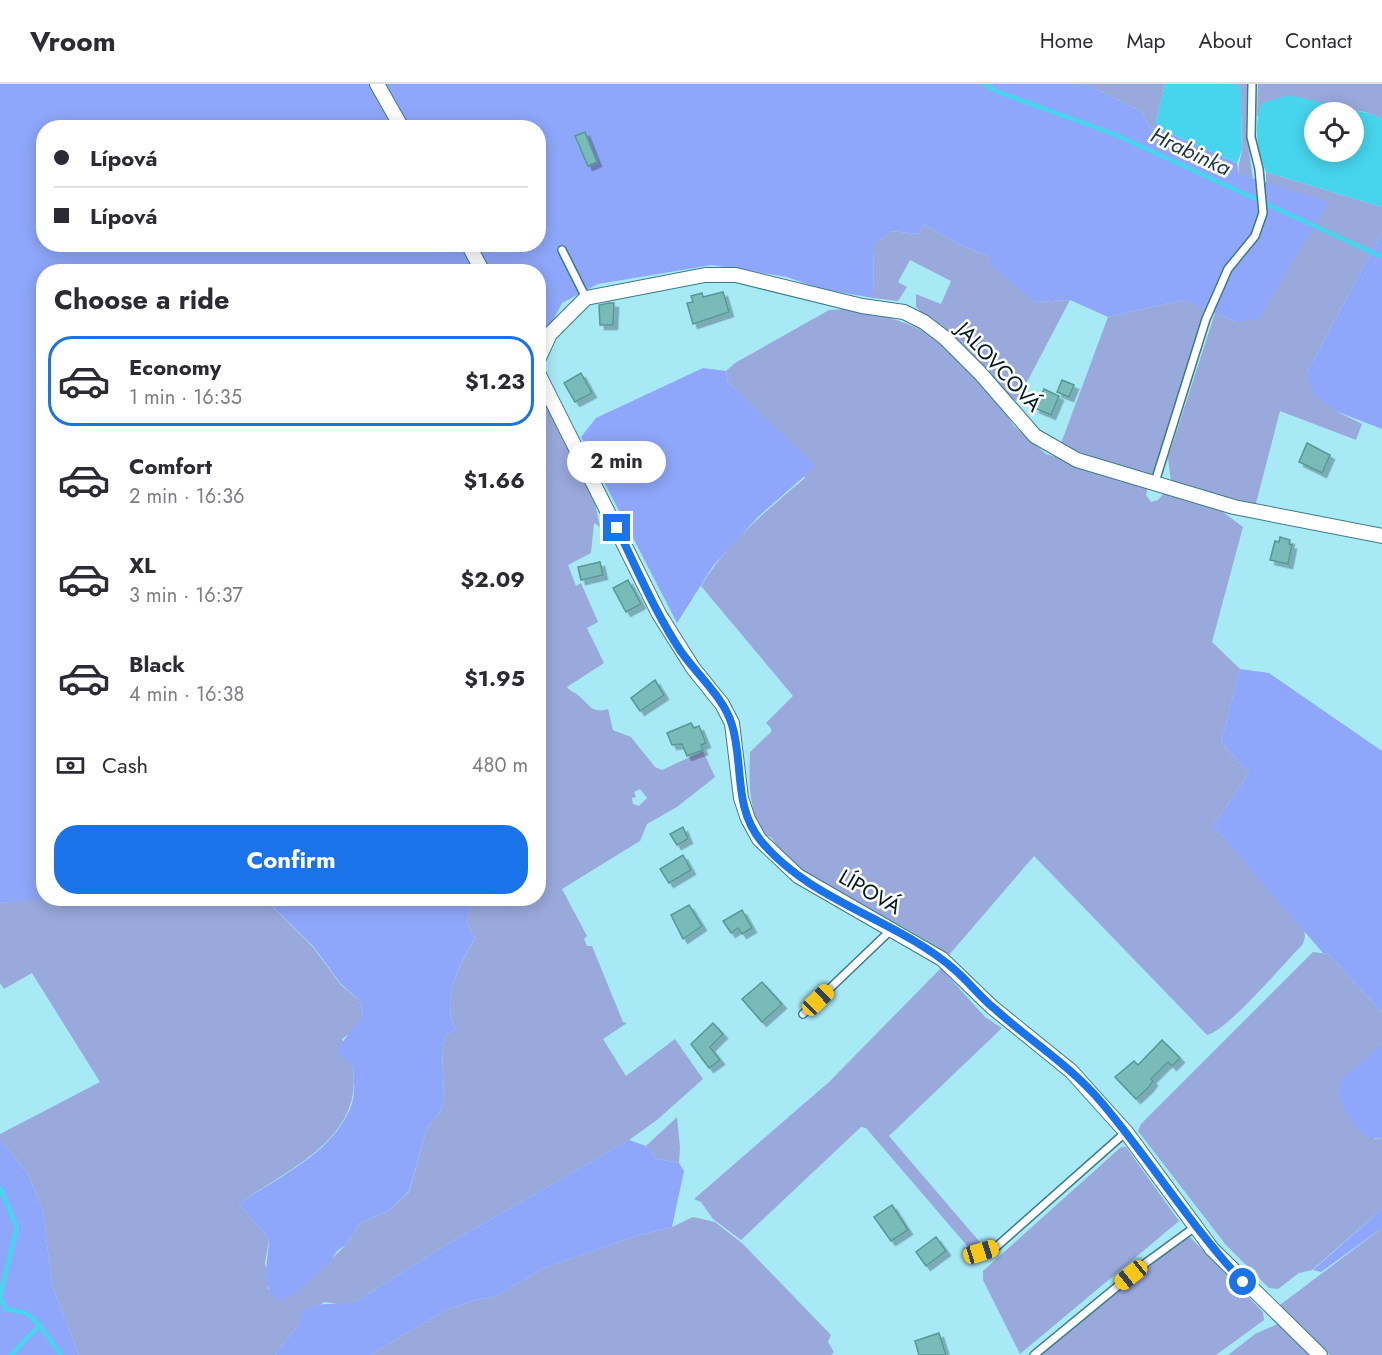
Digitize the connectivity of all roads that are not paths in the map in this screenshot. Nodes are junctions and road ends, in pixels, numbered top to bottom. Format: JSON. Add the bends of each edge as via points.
{"nodes":[{"id":1,"x":377,"y":84,"type":"edge"},
{"id":2,"x":1252,"y":84,"type":"edge"},
{"id":3,"x":397,"y":120,"type":"edge"},
{"id":4,"x":562,"y":250,"type":"dead end"},
{"id":5,"x":586,"y":298,"type":"junction"},
{"id":6,"x":546,"y":343,"type":"edge"},
{"id":7,"x":546,"y":390,"type":"edge"},
{"id":8,"x":1155,"y":482,"type":"junction"},
{"id":9,"x":1382,"y":536,"type":"edge"},
{"id":10,"x":892,"y":929,"type":"junction"},
{"id":11,"x":803,"y":1014,"type":"dead end"},
{"id":12,"x":1126,"y":1132,"type":"junction"},
{"id":13,"x":1195,"y":1227,"type":"junction"},
{"id":14,"x":969,"y":1252,"type":"dead end"},
{"id":15,"x":1034,"y":1355,"type":"edge"},
{"id":16,"x":1320,"y":1355,"type":"edge"}],
"edges":[{"from":1,"to":3,"type":"street"},
{"from":2,"to":8,"type":"lane","via":[[1251,137],[1263,213],[1255,236],[1228,269],[1206,319]]},
{"from":4,"to":5,"type":"lane"},
{"from":5,"to":6,"type":"street","via":[[562,319]]},
{"from":5,"to":8,"type":"street","name":"JALOVCOVÁ","via":[[719,274],[904,312],[945,338],[980,372],[1022,424],[1048,446],[1077,460]]},
{"from":7,"to":10,"type":"street","name":"LÍPOVÁ","via":[[659,614],[732,723],[741,798],[759,839],[798,876]]},
{"from":8,"to":9,"type":"street","name":"JALOVCOVÁ","via":[[1234,507]]},
{"from":10,"to":11,"type":"lane"},
{"from":10,"to":12,"type":"street","name":"LÍPOVÁ","via":[[958,973],[992,1007],[1071,1071]]},
{"from":12,"to":13,"type":"street","name":"LÍPOVÁ"},
{"from":12,"to":14,"type":"lane","via":[[995,1248]]},
{"from":13,"to":15,"type":"lane"},
{"from":13,"to":16,"type":"street","name":"LÍPOVÁ","via":[[1243,1282]]}]}
